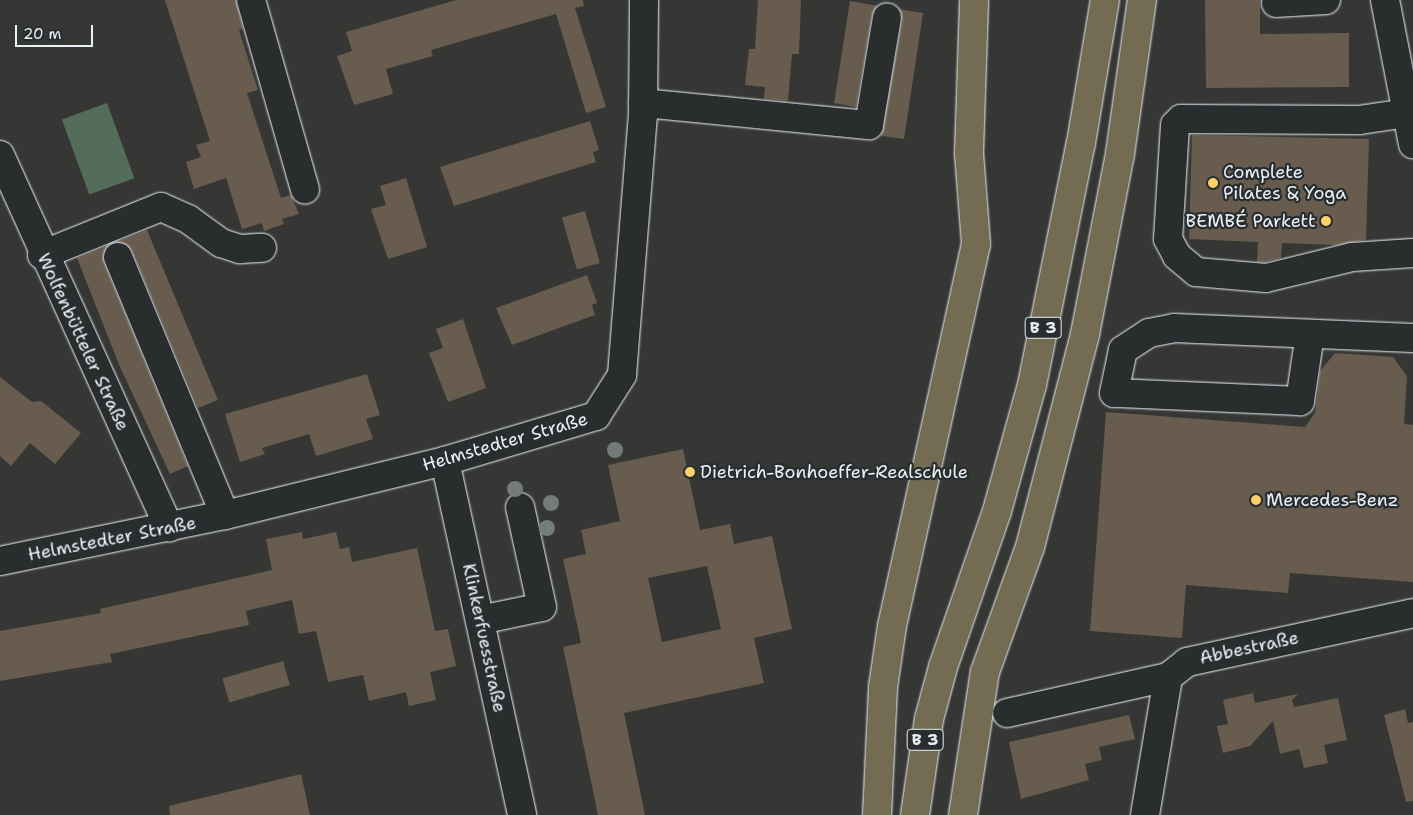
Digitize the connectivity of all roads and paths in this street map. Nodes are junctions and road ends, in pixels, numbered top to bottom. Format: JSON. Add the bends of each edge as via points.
{"nodes":[{"id":1,"x":251,"y":0,"type":"edge"},
{"id":2,"x":644,"y":0,"type":"edge"},
{"id":3,"x":974,"y":0,"type":"edge"},
{"id":4,"x":1105,"y":0,"type":"edge"},
{"id":5,"x":1120,"y":0,"type":"edge"},
{"id":6,"x":1142,"y":0,"type":"edge"},
{"id":7,"x":1326,"y":0,"type":"edge"},
{"id":8,"x":1385,"y":0,"type":"edge"},
{"id":9,"x":1276,"y":3,"type":"dead end"},
{"id":10,"x":887,"y":18,"type":"dead end"},
{"id":11,"x":1404,"y":48,"type":"edge"},
{"id":12,"x":643,"y":103,"type":"junction"},
{"id":13,"x":1407,"y":113,"type":"junction"},
{"id":14,"x":1413,"y":144,"type":"edge"},
{"id":15,"x":1089,"y":145,"type":"junction"},
{"id":16,"x":0,"y":155,"type":"edge"},
{"id":17,"x":305,"y":189,"type":"dead end"},
{"id":18,"x":262,"y":248,"type":"dead end"},
{"id":19,"x":1413,"y":253,"type":"edge"},
{"id":20,"x":42,"y":255,"type":"junction"},
{"id":21,"x":118,"y":257,"type":"dead end"},
{"id":22,"x":1310,"y":334,"type":"junction"},
{"id":23,"x":1413,"y":338,"type":"edge"},
{"id":24,"x":445,"y":461,"type":"junction"},
{"id":25,"x":520,"y":507,"type":"dead end"},
{"id":26,"x":226,"y":515,"type":"junction"},
{"id":27,"x":169,"y":528,"type":"junction"},
{"id":28,"x":0,"y":561,"type":"edge"},
{"id":29,"x":1413,"y":613,"type":"edge"},
{"id":30,"x":480,"y":620,"type":"junction"},
{"id":31,"x":951,"y":667,"type":"junction"},
{"id":32,"x":1168,"y":677,"type":"junction"},
{"id":33,"x":1007,"y":713,"type":"dead end"},
{"id":34,"x":521,"y":815,"type":"edge"},
{"id":35,"x":877,"y":815,"type":"edge"},
{"id":36,"x":915,"y":815,"type":"edge"},
{"id":37,"x":931,"y":815,"type":"edge"},
{"id":38,"x":963,"y":815,"type":"edge"},
{"id":39,"x":1146,"y":815,"type":"edge"}],
"edges":[{"from":1,"to":17,"type":"street"},
{"from":2,"to":12,"type":"street","name":"Helmstedter Straße"},
{"from":3,"to":35,"type":"highway","via":[[969,153],[976,244],[892,626],[883,687]]},
{"from":4,"to":15,"type":"highway","number":"B 3"},
{"from":5,"to":15,"type":"highway","number":"B 3"},
{"from":6,"to":38,"type":"highway","via":[[1120,154],[1085,334],[1030,547],[985,672]]},
{"from":7,"to":9,"type":"street"},
{"from":8,"to":11,"type":"street"},
{"from":10,"to":12,"type":"street","via":[[870,125]]},
{"from":11,"to":13,"type":"street"},
{"from":12,"to":24,"type":"street","name":"Helmstedter Straße","via":[[622,375],[596,416]]},
{"from":13,"to":14,"type":"street"},
{"from":13,"to":19,"type":"street","via":[[1359,120],[1181,119],[1176,125],[1168,239],[1188,269],[1266,278],[1352,257]]},
{"from":15,"to":31,"type":"highway","number":"B 3","via":[[1046,389],[1010,519]]},
{"from":16,"to":20,"type":"street","name":"Wolfenbütteler Straße"},
{"from":18,"to":20,"type":"street","via":[[240,249],[221,243],[188,219],[162,207]]},
{"from":20,"to":27,"type":"street","name":"Wolfenbütteler Straße"},
{"from":21,"to":26,"type":"street"},
{"from":22,"to":22,"type":"street","via":[[1174,328],[1149,333],[1123,350],[1114,393],[1300,401]]},
{"from":22,"to":23,"type":"street"},
{"from":24,"to":26,"type":"street","name":"Helmstedter Straße"},
{"from":24,"to":30,"type":"street","name":"Klinkerfuesstraße"},
{"from":25,"to":30,"type":"street","via":[[542,607]]},
{"from":26,"to":27,"type":"street","name":"Helmstedter Straße"},
{"from":27,"to":28,"type":"street","name":"Helmstedter Straße"},
{"from":29,"to":32,"type":"street","name":"Abbestraße","via":[[1187,662]]},
{"from":30,"to":34,"type":"street","name":"Klinkerfuesstraße"},
{"from":31,"to":36,"type":"highway","number":"B 3","via":[[929,719]]},
{"from":31,"to":37,"type":"highway","number":"B 3"},
{"from":32,"to":33,"type":"street"},
{"from":32,"to":39,"type":"street"}]}
